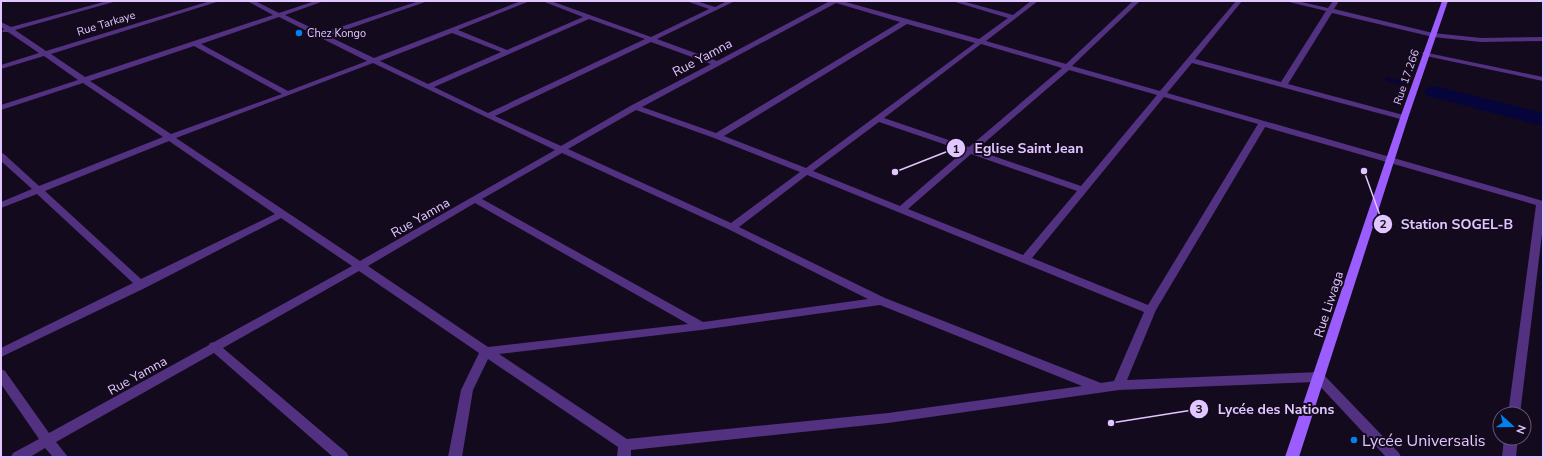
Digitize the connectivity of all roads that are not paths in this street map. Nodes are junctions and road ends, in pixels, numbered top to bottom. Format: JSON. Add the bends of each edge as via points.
{"nodes":[{"id":1,"x":114,"y":1,"type":"edge"},
{"id":2,"x":217,"y":1,"type":"edge"},
{"id":3,"x":250,"y":1,"type":"edge"},
{"id":4,"x":321,"y":1,"type":"edge"},
{"id":5,"x":425,"y":1,"type":"edge"},
{"id":6,"x":527,"y":1,"type":"edge"},
{"id":7,"x":545,"y":1,"type":"edge"},
{"id":8,"x":689,"y":1,"type":"edge"},
{"id":9,"x":732,"y":1,"type":"edge"},
{"id":10,"x":835,"y":1,"type":"edge"},
{"id":11,"x":955,"y":1,"type":"edge"},
{"id":12,"x":1035,"y":1,"type":"edge"},
{"id":13,"x":1137,"y":1,"type":"edge"},
{"id":14,"x":1239,"y":1,"type":"edge"},
{"id":15,"x":1288,"y":1,"type":"edge"},
{"id":16,"x":1336,"y":1,"type":"edge"},
{"id":17,"x":1445,"y":1,"type":"edge"},
{"id":18,"x":716,"y":9,"type":"junction"},
{"id":19,"x":1330,"y":10,"type":"junction"},
{"id":20,"x":278,"y":15,"type":"junction"},
{"id":21,"x":588,"y":17,"type":"junction"},
{"id":22,"x":1014,"y":18,"type":"junction"},
{"id":23,"x":906,"y":22,"type":"junction"},
{"id":24,"x":4,"y":29,"type":"edge"},
{"id":25,"x":451,"y":30,"type":"junction"},
{"id":26,"x":1433,"y":35,"type":"junction"},
{"id":27,"x":321,"y":36,"type":"junction"},
{"id":28,"x":651,"y":39,"type":"junction"},
{"id":29,"x":1543,"y":39,"type":"edge"},
{"id":30,"x":981,"y":42,"type":"junction"},
{"id":31,"x":194,"y":43,"type":"junction"},
{"id":32,"x":507,"y":52,"type":"junction"},
{"id":33,"x":45,"y":53,"type":"junction"},
{"id":34,"x":1426,"y":54,"type":"junction"},
{"id":35,"x":1191,"y":60,"type":"junction"},
{"id":36,"x":372,"y":61,"type":"junction"},
{"id":37,"x":717,"y":63,"type":"junction"},
{"id":38,"x":1,"y":66,"type":"edge"},
{"id":39,"x":1067,"y":67,"type":"junction"},
{"id":40,"x":1543,"y":79,"type":"edge"},
{"id":41,"x":84,"y":80,"type":"junction"},
{"id":42,"x":1284,"y":84,"type":"junction"},
{"id":43,"x":428,"y":87,"type":"junction"},
{"id":44,"x":288,"y":94,"type":"junction"},
{"id":45,"x":1162,"y":95,"type":"junction"},
{"id":46,"x":635,"y":107,"type":"junction"},
{"id":47,"x":1,"y":108,"type":"edge"},
{"id":48,"x":488,"y":116,"type":"junction"},
{"id":49,"x":1404,"y":118,"type":"junction"},
{"id":50,"x":878,"y":119,"type":"junction"},
{"id":51,"x":1263,"y":123,"type":"junction"},
{"id":52,"x":717,"y":136,"type":"junction"},
{"id":53,"x":169,"y":138,"type":"junction"},
{"id":54,"x":564,"y":150,"type":"junction"},
{"id":55,"x":970,"y":151,"type":"junction"},
{"id":56,"x":1,"y":156,"type":"edge"},
{"id":57,"x":1390,"y":160,"type":"junction"},
{"id":58,"x":808,"y":172,"type":"junction"},
{"id":59,"x":38,"y":190,"type":"junction"},
{"id":60,"x":1083,"y":190,"type":"junction"},
{"id":61,"x":476,"y":200,"type":"junction"},
{"id":62,"x":1542,"y":203,"type":"edge"},
{"id":63,"x":1,"y":205,"type":"edge"},
{"id":64,"x":901,"y":210,"type":"junction"},
{"id":65,"x":282,"y":214,"type":"junction"},
{"id":66,"x":732,"y":227,"type":"junction"},
{"id":67,"x":1025,"y":260,"type":"junction"},
{"id":68,"x":360,"y":266,"type":"junction"},
{"id":69,"x":140,"y":285,"type":"junction"},
{"id":70,"x":881,"y":301,"type":"junction"},
{"id":71,"x":1150,"y":310,"type":"junction"},
{"id":72,"x":701,"y":326,"type":"junction"},
{"id":73,"x":214,"y":346,"type":"junction"},
{"id":74,"x":486,"y":351,"type":"junction"},
{"id":75,"x":1,"y":353,"type":"edge"},
{"id":76,"x":1,"y":374,"type":"edge"},
{"id":77,"x":1319,"y":377,"type":"junction"},
{"id":78,"x":1119,"y":385,"type":"junction"},
{"id":79,"x":1102,"y":388,"type":"junction"},
{"id":80,"x":1515,"y":406,"type":"edge"},
{"id":81,"x":47,"y":441,"type":"junction"},
{"id":82,"x":1510,"y":446,"type":"edge"},
{"id":83,"x":624,"y":451,"type":"edge"},
{"id":84,"x":18,"y":457,"type":"edge"},
{"id":85,"x":61,"y":457,"type":"edge"},
{"id":86,"x":342,"y":457,"type":"edge"},
{"id":87,"x":455,"y":457,"type":"edge"},
{"id":88,"x":1292,"y":457,"type":"edge"},
{"id":89,"x":1394,"y":457,"type":"edge"},
{"id":90,"x":1509,"y":457,"type":"edge"}],
"edges":[{"from":1,"to":24,"type":"street"},
{"from":2,"to":33,"type":"street","name":"Rue Tarkaye"},
{"from":3,"to":20,"type":"street"},
{"from":4,"to":20,"type":"street"},
{"from":5,"to":27,"type":"street"},
{"from":6,"to":25,"type":"street"},
{"from":7,"to":21,"type":"street"},
{"from":8,"to":18,"type":"street"},
{"from":9,"to":18,"type":"street"},
{"from":10,"to":23,"type":"street"},
{"from":10,"to":37,"type":"street","name":"Rue Yamna"},
{"from":11,"to":22,"type":"street"},
{"from":12,"to":22,"type":"street"},
{"from":13,"to":39,"type":"street"},
{"from":14,"to":35,"type":"street"},
{"from":15,"to":19,"type":"street"},
{"from":16,"to":19,"type":"street"},
{"from":17,"to":26,"type":"main road","name":"Rue 17.266"},
{"from":18,"to":28,"type":"street"},
{"from":19,"to":26,"type":"street"},
{"from":19,"to":42,"type":"street"},
{"from":20,"to":27,"type":"street"},
{"from":20,"to":31,"type":"street"},
{"from":21,"to":28,"type":"street"},
{"from":21,"to":32,"type":"street"},
{"from":22,"to":30,"type":"street"},
{"from":23,"to":30,"type":"street"},
{"from":23,"to":52,"type":"street"},
{"from":24,"to":33,"type":"street"},
{"from":25,"to":32,"type":"street"},
{"from":25,"to":36,"type":"street"},
{"from":26,"to":29,"type":"street","via":[[1488,40]]},
{"from":26,"to":34,"type":"main road","name":"Rue 17.266"},
{"from":27,"to":36,"type":"street"},
{"from":28,"to":37,"type":"street"},
{"from":28,"to":48,"type":"street"},
{"from":30,"to":39,"type":"street"},
{"from":30,"to":50,"type":"street"},
{"from":31,"to":41,"type":"street"},
{"from":31,"to":44,"type":"street"},
{"from":32,"to":43,"type":"street"},
{"from":33,"to":38,"type":"street","name":"Rue Tarkaye"},
{"from":33,"to":41,"type":"street"},
{"from":34,"to":40,"type":"street"},
{"from":34,"to":49,"type":"main road","name":"Rue 17.266"},
{"from":35,"to":42,"type":"street"},
{"from":35,"to":45,"type":"street"},
{"from":36,"to":43,"type":"street"},
{"from":36,"to":44,"type":"street"},
{"from":37,"to":46,"type":"street","name":"Rue Yamna"},
{"from":39,"to":45,"type":"street"},
{"from":39,"to":55,"type":"street"},
{"from":41,"to":47,"type":"street"},
{"from":41,"to":53,"type":"street"},
{"from":42,"to":49,"type":"street"},
{"from":43,"to":48,"type":"street"},
{"from":44,"to":53,"type":"street"},
{"from":45,"to":51,"type":"street"},
{"from":45,"to":60,"type":"street"},
{"from":46,"to":52,"type":"street"},
{"from":46,"to":54,"type":"street","name":"Rue Yamna"},
{"from":48,"to":54,"type":"street"},
{"from":49,"to":57,"type":"main road","name":"Rue 17.266"},
{"from":50,"to":55,"type":"street"},
{"from":50,"to":58,"type":"street"},
{"from":51,"to":57,"type":"street"},
{"from":51,"to":71,"type":"street"},
{"from":52,"to":58,"type":"street"},
{"from":53,"to":59,"type":"street"},
{"from":53,"to":65,"type":"street"},
{"from":54,"to":61,"type":"street","name":"Rue Yamna"},
{"from":54,"to":66,"type":"street"},
{"from":55,"to":60,"type":"street"},
{"from":55,"to":64,"type":"street"},
{"from":56,"to":59,"type":"street"},
{"from":57,"to":62,"type":"street"},
{"from":57,"to":77,"type":"main road","name":"Rue Liwaga"},
{"from":58,"to":64,"type":"street"},
{"from":58,"to":66,"type":"street"},
{"from":59,"to":63,"type":"street"},
{"from":59,"to":69,"type":"street"},
{"from":60,"to":67,"type":"street"},
{"from":61,"to":68,"type":"street","name":"Rue Yamna"},
{"from":61,"to":72,"type":"street"},
{"from":62,"to":80,"type":"street"},
{"from":64,"to":67,"type":"street"},
{"from":65,"to":68,"type":"street"},
{"from":65,"to":69,"type":"street"},
{"from":66,"to":70,"type":"street"},
{"from":67,"to":71,"type":"street"},
{"from":68,"to":73,"type":"street","name":"Rue Yamna"},
{"from":68,"to":74,"type":"street"},
{"from":69,"to":75,"type":"street"},
{"from":70,"to":72,"type":"street"},
{"from":70,"to":79,"type":"street"},
{"from":71,"to":78,"type":"street"},
{"from":72,"to":74,"type":"street"},
{"from":73,"to":81,"type":"street","name":"Rue Yamna"},
{"from":73,"to":86,"type":"street"},
{"from":74,"to":83,"type":"street"},
{"from":74,"to":87,"type":"street","via":[[467,390]]},
{"from":76,"to":81,"type":"street"},
{"from":77,"to":78,"type":"street"},
{"from":77,"to":88,"type":"main road","name":"Rue Liwaga"},
{"from":77,"to":89,"type":"street"},
{"from":78,"to":79,"type":"street"},
{"from":79,"to":83,"type":"street"},
{"from":81,"to":84,"type":"street","name":"Rue Yamna"},
{"from":81,"to":85,"type":"street"},
{"from":82,"to":90,"type":"street"}]}
